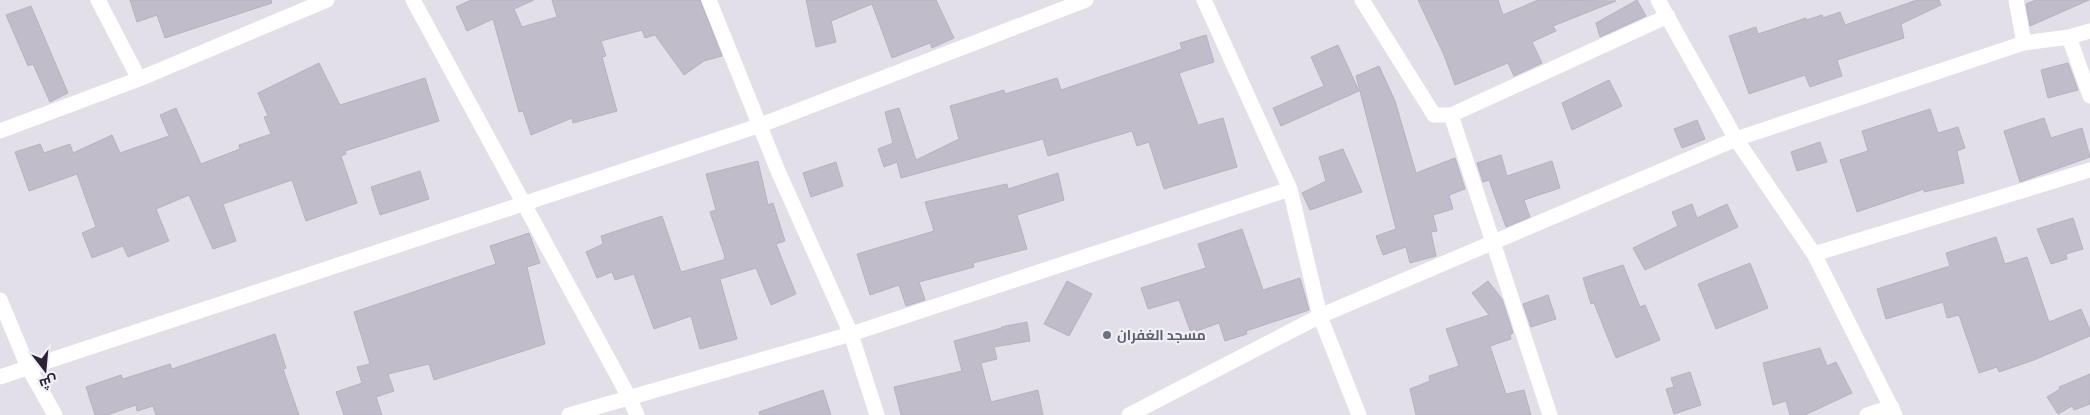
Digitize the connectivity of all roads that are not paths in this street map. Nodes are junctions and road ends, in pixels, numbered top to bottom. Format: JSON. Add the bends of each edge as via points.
{"nodes":[{"id":1,"x":98,"y":0,"type":"edge"},
{"id":2,"x":327,"y":0,"type":"edge"},
{"id":3,"x":413,"y":0,"type":"edge"},
{"id":4,"x":708,"y":0,"type":"edge"},
{"id":5,"x":1086,"y":0,"type":"edge"},
{"id":6,"x":1204,"y":0,"type":"edge"},
{"id":7,"x":1362,"y":0,"type":"edge"},
{"id":8,"x":1658,"y":0,"type":"edge"},
{"id":9,"x":2016,"y":0,"type":"edge"},
{"id":10,"x":1061,"y":5,"type":"edge"},
{"id":11,"x":1668,"y":16,"type":"junction"},
{"id":12,"x":2090,"y":32,"type":"edge"},
{"id":13,"x":2069,"y":37,"type":"junction"},
{"id":14,"x":2024,"y":43,"type":"junction"},
{"id":15,"x":139,"y":79,"type":"junction"},
{"id":16,"x":2090,"y":96,"type":"edge"},
{"id":17,"x":1451,"y":115,"type":"junction"},
{"id":18,"x":761,"y":125,"type":"junction"},
{"id":19,"x":0,"y":130,"type":"edge"},
{"id":20,"x":1736,"y":139,"type":"junction"},
{"id":21,"x":2090,"y":170,"type":"edge"},
{"id":22,"x":1290,"y":189,"type":"junction"},
{"id":23,"x":522,"y":204,"type":"junction"},
{"id":24,"x":1494,"y":242,"type":"junction"},
{"id":25,"x":1814,"y":254,"type":"junction"},
{"id":26,"x":0,"y":300,"type":"edge"},
{"id":27,"x":1320,"y":316,"type":"junction"},
{"id":28,"x":851,"y":334,"type":"junction"},
{"id":29,"x":28,"y":367,"type":"junction"},
{"id":30,"x":0,"y":377,"type":"edge"},
{"id":31,"x":630,"y":397,"type":"junction"},
{"id":32,"x":1893,"y":411,"type":"edge"},
{"id":33,"x":55,"y":415,"type":"edge"},
{"id":34,"x":568,"y":415,"type":"edge"},
{"id":35,"x":637,"y":415,"type":"edge"},
{"id":36,"x":877,"y":415,"type":"edge"},
{"id":37,"x":1129,"y":415,"type":"edge"},
{"id":38,"x":1359,"y":415,"type":"edge"},
{"id":39,"x":1550,"y":415,"type":"edge"},
{"id":40,"x":1867,"y":415,"type":"edge"}],
"edges":[{"from":1,"to":15,"type":"street"},
{"from":2,"to":15,"type":"street"},
{"from":3,"to":23,"type":"street"},
{"from":4,"to":18,"type":"street"},
{"from":5,"to":10,"type":"street"},
{"from":6,"to":22,"type":"street"},
{"from":7,"to":17,"type":"street","via":[[1434,115]]},
{"from":8,"to":11,"type":"street"},
{"from":9,"to":14,"type":"street"},
{"from":10,"to":18,"type":"street"},
{"from":11,"to":17,"type":"street"},
{"from":11,"to":20,"type":"street"},
{"from":12,"to":13,"type":"street"},
{"from":13,"to":14,"type":"street"},
{"from":13,"to":16,"type":"street"},
{"from":14,"to":20,"type":"street"},
{"from":15,"to":19,"type":"street"},
{"from":17,"to":24,"type":"street"},
{"from":18,"to":23,"type":"street"},
{"from":18,"to":28,"type":"street","via":[[778,171]]},
{"from":20,"to":24,"type":"street"},
{"from":20,"to":25,"type":"street"},
{"from":21,"to":25,"type":"street"},
{"from":22,"to":27,"type":"street"},
{"from":22,"to":28,"type":"street"},
{"from":23,"to":29,"type":"street"},
{"from":23,"to":31,"type":"street"},
{"from":24,"to":27,"type":"street"},
{"from":24,"to":39,"type":"street"},
{"from":25,"to":32,"type":"street"},
{"from":26,"to":29,"type":"street"},
{"from":27,"to":37,"type":"street"},
{"from":27,"to":38,"type":"street"},
{"from":28,"to":31,"type":"street"},
{"from":28,"to":36,"type":"street"},
{"from":29,"to":30,"type":"street"},
{"from":29,"to":33,"type":"street"},
{"from":31,"to":34,"type":"street"},
{"from":31,"to":35,"type":"street"},
{"from":32,"to":40,"type":"street"}]}
